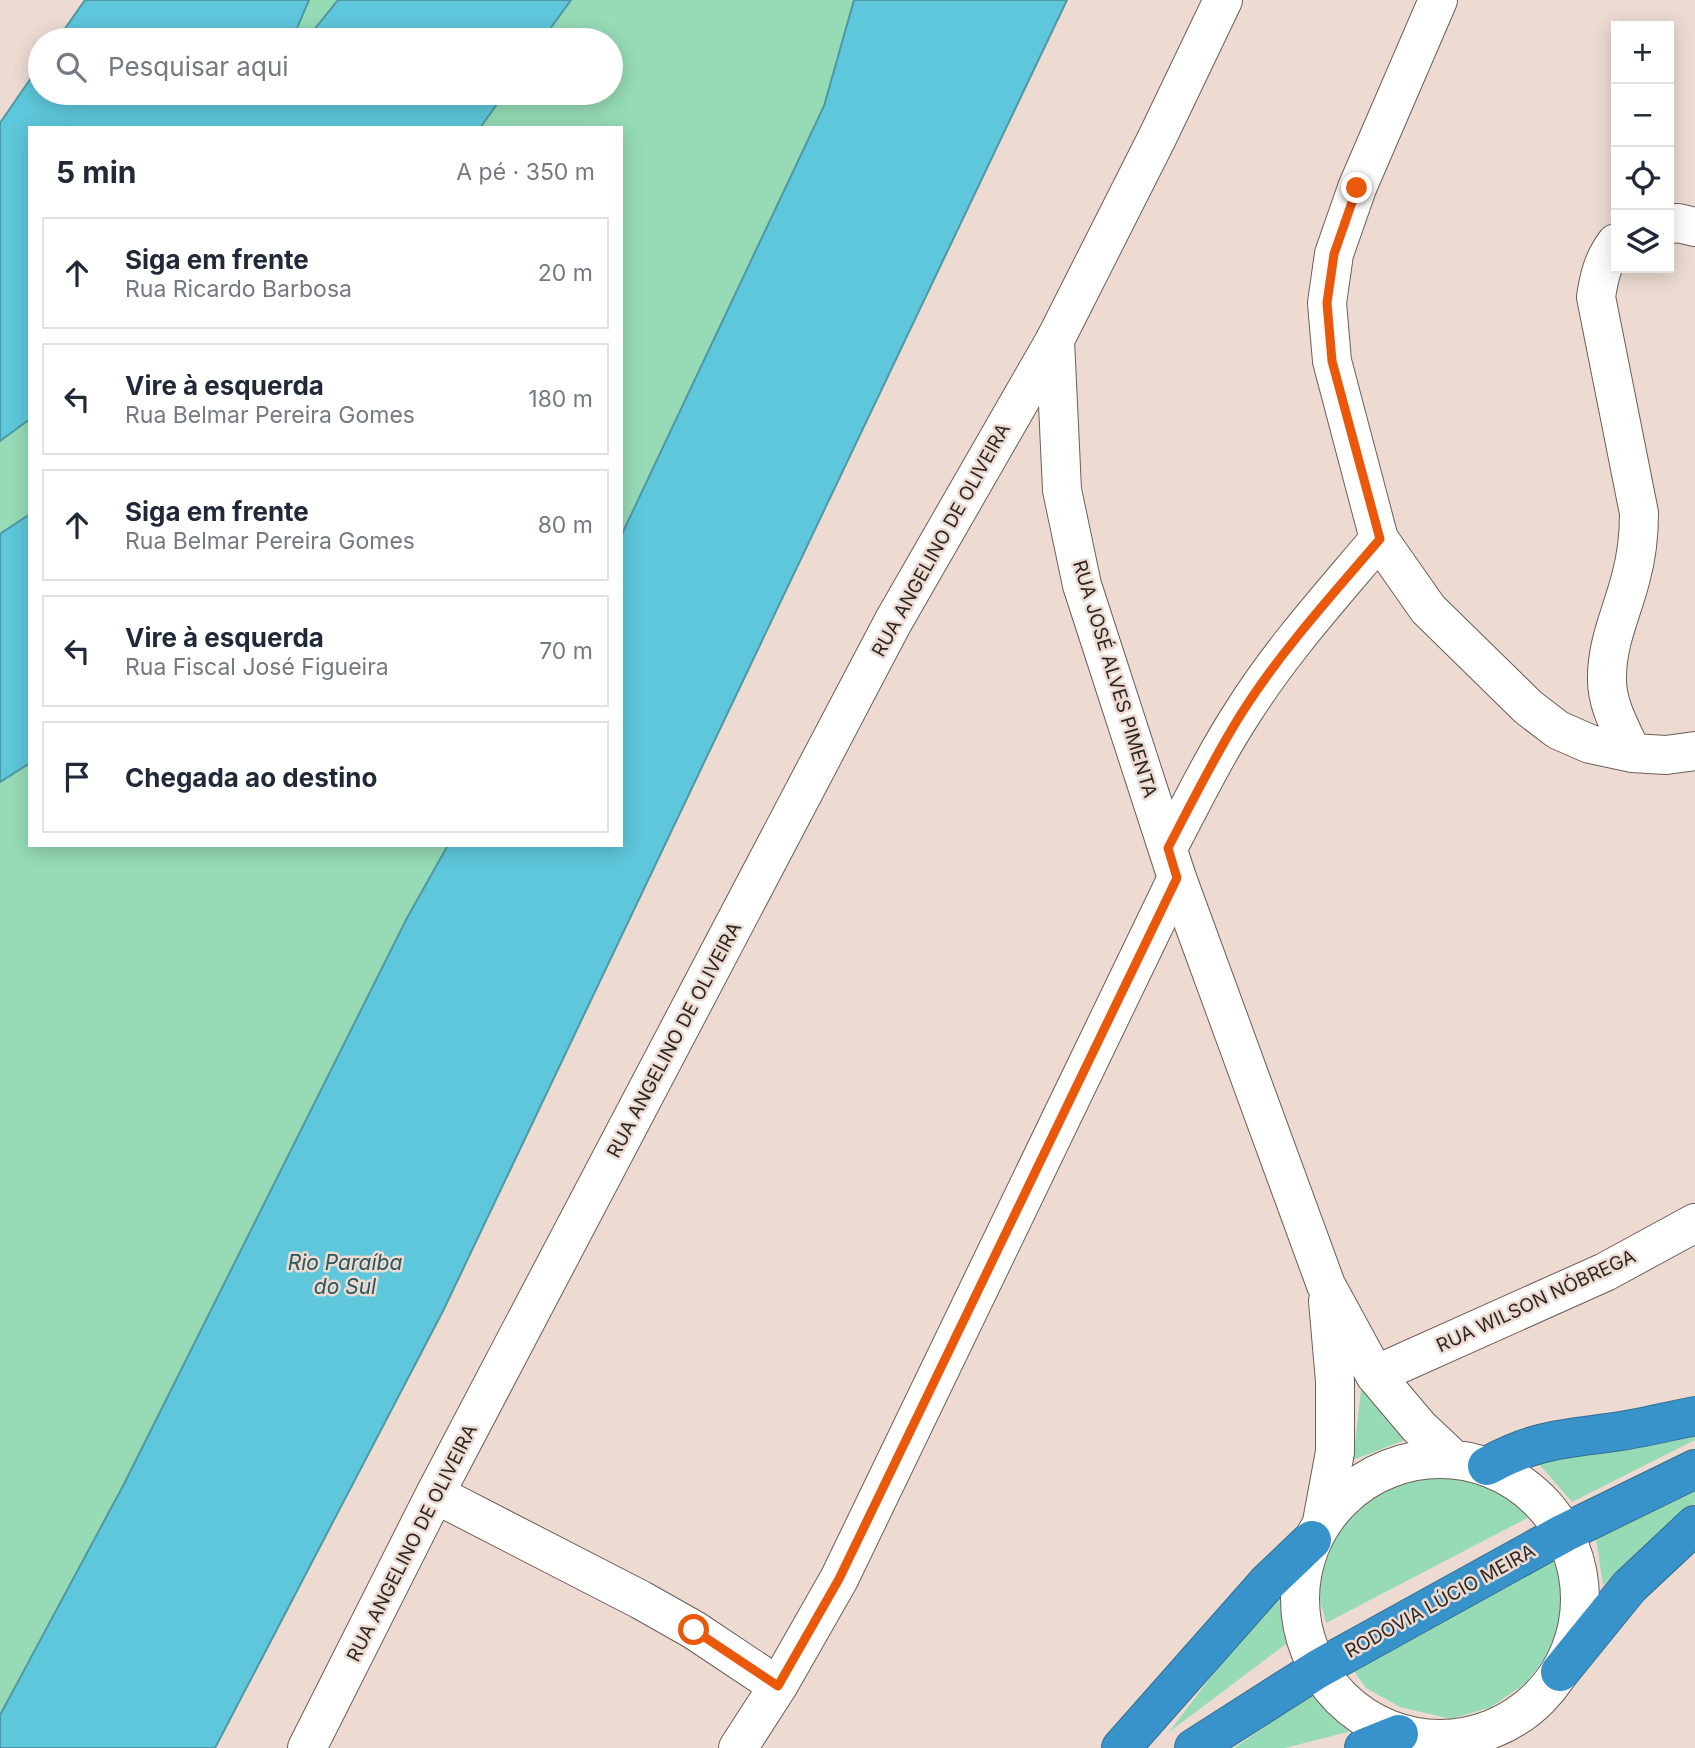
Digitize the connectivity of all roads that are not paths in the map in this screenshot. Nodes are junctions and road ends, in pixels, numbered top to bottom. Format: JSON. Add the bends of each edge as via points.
{"nodes":[{"id":1,"x":1223,"y":0,"type":"edge"},
{"id":2,"x":1438,"y":0,"type":"edge"},
{"id":3,"x":1674,"y":223,"type":"edge"},
{"id":4,"x":1695,"y":227,"type":"edge"},
{"id":5,"x":1611,"y":249,"type":"edge"},
{"id":6,"x":1055,"y":340,"type":"junction"},
{"id":7,"x":1380,"y":539,"type":"junction"},
{"id":8,"x":1695,"y":751,"type":"edge"},
{"id":9,"x":1632,"y":753,"type":"junction"},
{"id":10,"x":1172,"y":863,"type":"junction"},
{"id":11,"x":1695,"y":1223,"type":"edge"},
{"id":12,"x":1326,"y":1284,"type":"junction"},
{"id":13,"x":1376,"y":1375,"type":"junction"},
{"id":14,"x":1695,"y":1416,"type":"edge"},
{"id":15,"x":1470,"y":1463,"type":"junction"},
{"id":16,"x":1695,"y":1469,"type":"edge"},
{"id":17,"x":435,"y":1494,"type":"junction"},
{"id":18,"x":1695,"y":1525,"type":"edge"},
{"id":19,"x":1317,"y":1532,"type":"junction"},
{"id":20,"x":1564,"y":1533,"type":"junction"},
{"id":21,"x":1318,"y":1669,"type":"junction"},
{"id":22,"x":1560,"y":1672,"type":"junction"},
{"id":23,"x":778,"y":1686,"type":"junction"},
{"id":24,"x":1421,"y":1740,"type":"edge"},
{"id":25,"x":307,"y":1748,"type":"edge"},
{"id":26,"x":737,"y":1748,"type":"edge"},
{"id":27,"x":1121,"y":1748,"type":"edge"},
{"id":28,"x":1194,"y":1748,"type":"edge"},
{"id":29,"x":1364,"y":1748,"type":"edge"}],
"edges":[{"from":1,"to":6,"type":"street","name":"RUA JOSÉ ALVES PIMENTA"},
{"from":2,"to":7,"type":"street","via":[[1357,188],[1334,254],[1327,303],[1332,361]]},
{"from":3,"to":4,"type":"street"},
{"from":5,"to":9,"type":"street","via":[[1599,274],[1596,298],[1639,513],[1639,541],[1612,635],[1606,678],[1612,709]]},
{"from":6,"to":10,"type":"street","name":"RUA JOSÉ ALVES PIMENTA","via":[[1062,491],[1082,585]]},
{"from":6,"to":17,"type":"street","name":"RUA ANGELINO DE OLIVEIRA","via":[[893,622]]},
{"from":7,"to":9,"type":"street","via":[[1428,609],[1528,707],[1569,735]]},
{"from":7,"to":10,"type":"street","via":[[1275,665],[1242,712],[1208,772]]},
{"from":8,"to":9,"type":"street"},
{"from":10,"to":12,"type":"street","name":"RUA JOSÉ ALVES PIMENTA"},
{"from":10,"to":23,"type":"street","via":[[839,1579]]},
{"from":11,"to":13,"type":"street","name":"RUA WILSON NÓBREGA","via":[[1605,1272]]},
{"from":12,"to":13,"type":"street","name":"RUA JOSÉ ALVES PIMENTA"},
{"from":12,"to":19,"type":"street","name":"RUA JOSÉ ALVES PIMENTA","via":[[1335,1381],[1335,1452]]},
{"from":13,"to":15,"type":"street","name":"RUA JOSÉ ALVES PIMENTA","via":[[1405,1412]]},
{"from":14,"to":15,"type":"highway","via":[[1542,1442]]},
{"from":15,"to":19,"type":"street","via":[[1428,1459],[1379,1472],[1338,1503]]},
{"from":15,"to":20,"type":"street","name":"RUA JOSÉ ALVES PIMENTA","via":[[1511,1478],[1532,1492]]},
{"from":16,"to":20,"type":"highway","name":"RODOVIA LÚCIO MEIRA"},
{"from":17,"to":23,"type":"street","via":[[641,1600]]},
{"from":17,"to":25,"type":"street","name":"RUA ANGELINO DE OLIVEIRA"},
{"from":18,"to":22,"type":"highway","via":[[1629,1587]]},
{"from":19,"to":21,"type":"street","name":"RUA JOSÉ ALVES PIMENTA","via":[[1302,1572],[1299,1605],[1304,1638]]},
{"from":19,"to":27,"type":"highway"},
{"from":20,"to":21,"type":"highway","name":"RODOVIA LÚCIO MEIRA"},
{"from":20,"to":22,"type":"street","name":"RUA JOSÉ ALVES PIMENTA","via":[[1574,1555],[1580,1603],[1578,1627]]},
{"from":21,"to":24,"type":"street","name":"RUA JOSÉ ALVES PIMENTA","via":[[1339,1697],[1366,1719]]},
{"from":21,"to":28,"type":"highway","name":"RODOVIA LÚCIO MEIRA"},
{"from":22,"to":24,"type":"street","name":"RUA JOSÉ ALVES PIMENTA","via":[[1521,1713],[1496,1727],[1469,1737]]},
{"from":23,"to":26,"type":"street"},
{"from":24,"to":29,"type":"highway"}]}
